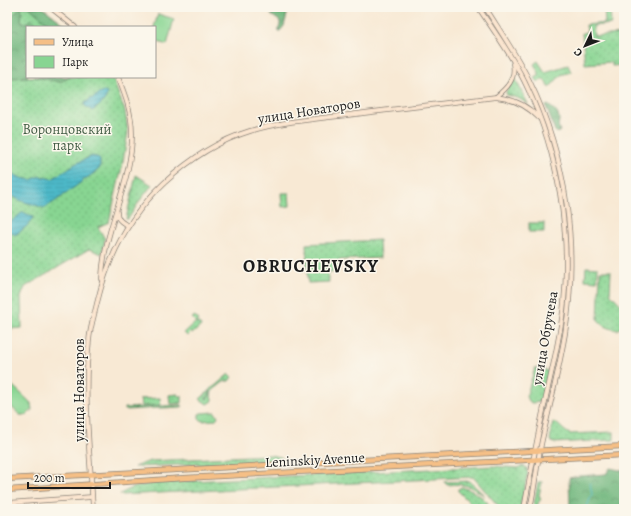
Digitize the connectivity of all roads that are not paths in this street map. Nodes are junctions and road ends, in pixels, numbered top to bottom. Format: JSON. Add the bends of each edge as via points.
{"nodes":[{"id":1,"x":50,"y":7,"type":"edge"},
{"id":2,"x":478,"y":7,"type":"edge"},
{"id":3,"x":485,"y":7,"type":"edge"},
{"id":4,"x":74,"y":26,"type":"edge"},
{"id":5,"x":512,"y":60,"type":"junction"},
{"id":6,"x":118,"y":78,"type":"edge"},
{"id":7,"x":506,"y":89,"type":"junction"},
{"id":8,"x":496,"y":97,"type":"junction"},
{"id":9,"x":507,"y":98,"type":"junction"},
{"id":10,"x":540,"y":118,"type":"junction"},
{"id":11,"x":564,"y":183,"type":"junction"},
{"id":12,"x":558,"y":185,"type":"junction"},
{"id":13,"x":117,"y":207,"type":"junction"},
{"id":14,"x":128,"y":226,"type":"junction"},
{"id":15,"x":102,"y":284,"type":"junction"},
{"id":16,"x":624,"y":446,"type":"edge"},
{"id":17,"x":537,"y":451,"type":"junction"},
{"id":18,"x":624,"y":455,"type":"edge"},
{"id":19,"x":536,"y":459,"type":"junction"},
{"id":20,"x":91,"y":474,"type":"junction"},
{"id":21,"x":7,"y":479,"type":"edge"},
{"id":22,"x":91,"y":484,"type":"junction"},
{"id":23,"x":7,"y":490,"type":"edge"},
{"id":24,"x":92,"y":497,"type":"junction"},
{"id":25,"x":7,"y":503,"type":"edge"},
{"id":26,"x":93,"y":509,"type":"edge"},
{"id":27,"x":524,"y":509,"type":"edge"},
{"id":28,"x":530,"y":509,"type":"edge"}],
"edges":[{"from":1,"to":4,"type":"street"},
{"from":2,"to":5,"type":"street","name":"улица Обручева"},
{"from":3,"to":11,"type":"street","name":"улица Обручева","via":[[529,80],[553,143]]},
{"from":5,"to":7,"type":"street","via":[[514,73]]},
{"from":5,"to":10,"type":"street","name":"улица Обручева"},
{"from":6,"to":13,"type":"street","name":"улица Новаторов","via":[[129,108],[132,132],[131,155]]},
{"from":7,"to":8,"type":"street"},
{"from":7,"to":9,"type":"street","via":[[504,93]]},
{"from":8,"to":9,"type":"street","name":"улица Новаторов"},
{"from":8,"to":14,"type":"street","name":"улица Новаторов","via":[[295,122],[232,137],[186,163],[148,198]]},
{"from":9,"to":10,"type":"street","name":"улица Новаторов","via":[[526,106]]},
{"from":10,"to":12,"type":"street","name":"улица Обручева"},
{"from":11,"to":12,"type":"street","via":[[561,188]]},
{"from":11,"to":17,"type":"street","name":"улица Обручева","via":[[571,268],[569,301],[565,334]]},
{"from":12,"to":17,"type":"street","name":"улица Обручева","via":[[565,242],[564,301]]},
{"from":13,"to":14,"type":"street","via":[[118,218]]},
{"from":13,"to":15,"type":"street","name":"улица Новаторов","via":[[102,272]]},
{"from":14,"to":15,"type":"street","name":"улица Новаторов"},
{"from":15,"to":20,"type":"street","name":"улица Новаторов","via":[[88,347],[87,393]]},
{"from":16,"to":17,"type":"main road","name":"Leninskiy Avenue"},
{"from":17,"to":19,"type":"street"},
{"from":17,"to":20,"type":"main road","name":"Leninskiy Avenue"},
{"from":18,"to":19,"type":"main road","name":"Leninskiy Avenue"},
{"from":19,"to":22,"type":"main road","name":"Leninskiy Avenue"},
{"from":19,"to":27,"type":"street"},
{"from":19,"to":28,"type":"street"},
{"from":20,"to":21,"type":"main road","name":"Leninskiy Avenue"},
{"from":20,"to":22,"type":"street","name":"улица Новаторов"},
{"from":22,"to":23,"type":"main road","name":"Leninskiy Avenue"},
{"from":22,"to":24,"type":"street","name":"улица Новаторов"},
{"from":24,"to":25,"type":"street"},
{"from":24,"to":26,"type":"street","name":"улица Новаторов"}]}
